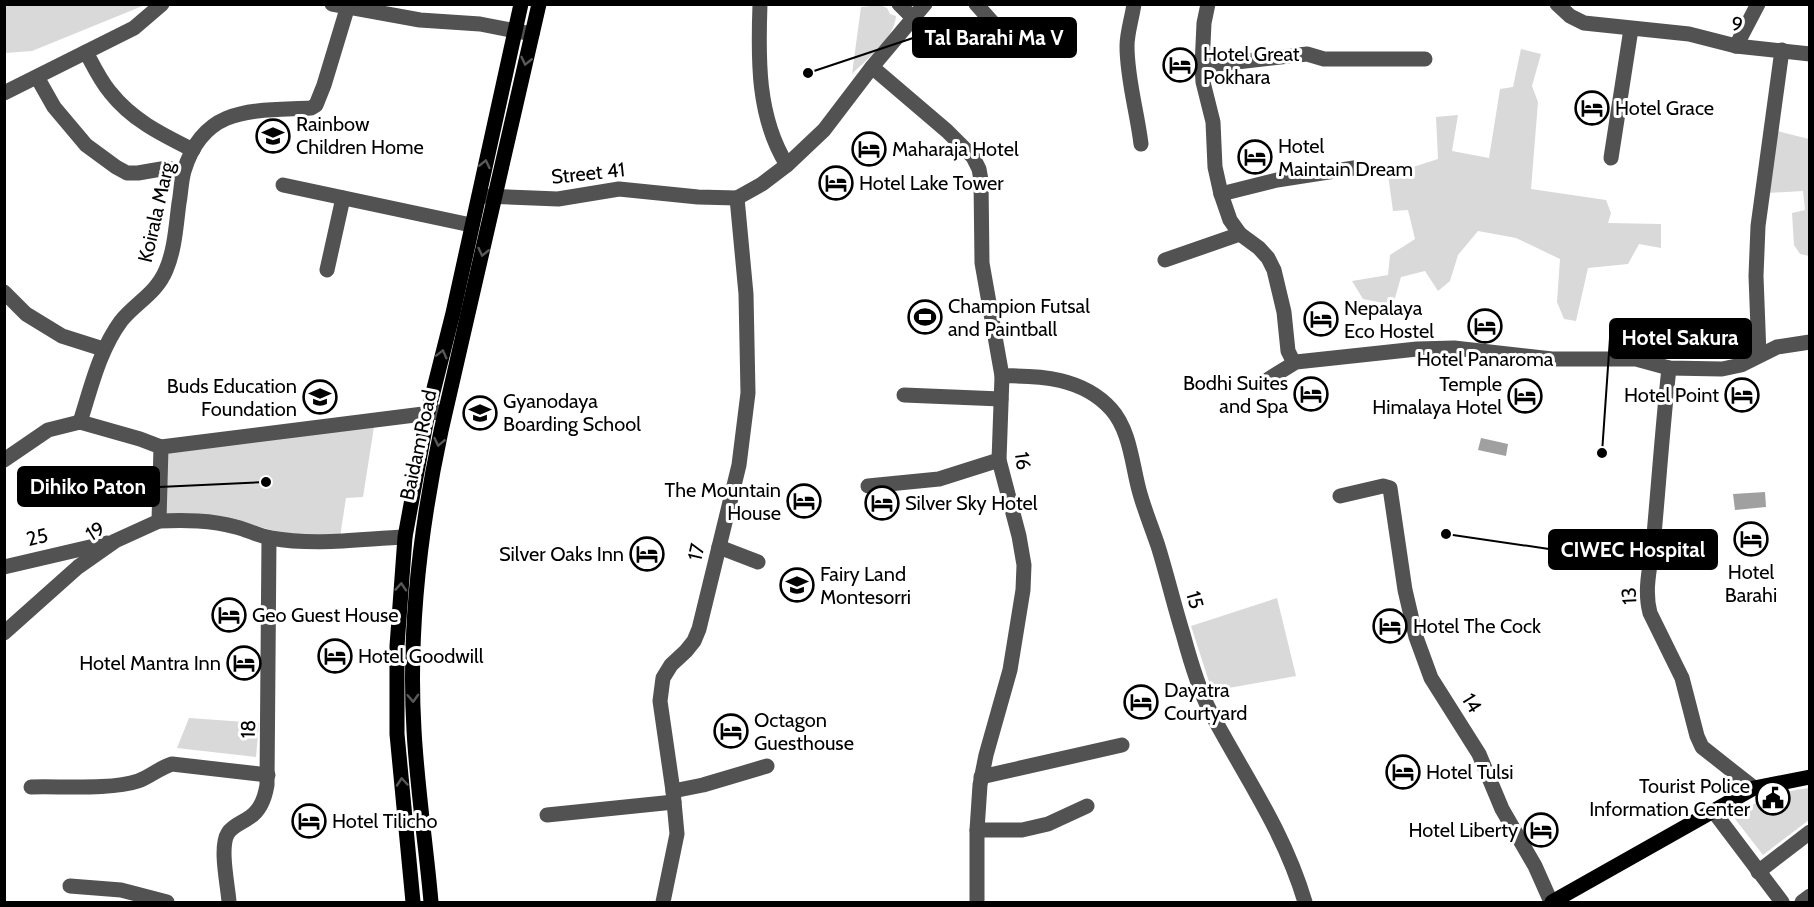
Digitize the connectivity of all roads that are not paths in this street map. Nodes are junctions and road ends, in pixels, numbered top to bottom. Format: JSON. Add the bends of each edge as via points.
{"nodes":[{"id":1,"x":162,"y":4,"type":"edge"},
{"id":2,"x":332,"y":4,"type":"edge"},
{"id":3,"x":521,"y":4,"type":"edge"},
{"id":4,"x":539,"y":4,"type":"edge"},
{"id":5,"x":760,"y":4,"type":"edge"},
{"id":6,"x":899,"y":4,"type":"edge"},
{"id":7,"x":925,"y":4,"type":"edge"},
{"id":8,"x":976,"y":4,"type":"edge"},
{"id":9,"x":1134,"y":4,"type":"edge"},
{"id":10,"x":1557,"y":4,"type":"edge"},
{"id":11,"x":1758,"y":4,"type":"edge"},
{"id":12,"x":1210,"y":5,"type":"edge"},
{"id":13,"x":347,"y":9,"type":"junction"},
{"id":14,"x":913,"y":18,"type":"junction"},
{"id":15,"x":1631,"y":29,"type":"junction"},
{"id":16,"x":515,"y":31,"type":"junction"},
{"id":17,"x":532,"y":34,"type":"junction"},
{"id":18,"x":1022,"y":35,"type":"dead end"},
{"id":19,"x":1736,"y":46,"type":"junction"},
{"id":20,"x":1782,"y":50,"type":"junction"},
{"id":21,"x":86,"y":52,"type":"junction"},
{"id":22,"x":1809,"y":54,"type":"edge"},
{"id":23,"x":1425,"y":59,"type":"dead end"},
{"id":24,"x":1202,"y":66,"type":"junction"},
{"id":25,"x":872,"y":68,"type":"junction"},
{"id":26,"x":37,"y":77,"type":"junction"},
{"id":27,"x":4,"y":93,"type":"edge"},
{"id":28,"x":1141,"y":144,"type":"dead end"},
{"id":29,"x":193,"y":150,"type":"junction"},
{"id":30,"x":1611,"y":158,"type":"dead end"},
{"id":31,"x":786,"y":165,"type":"junction"},
{"id":32,"x":1354,"y":168,"type":"dead end"},
{"id":33,"x":183,"y":172,"type":"junction"},
{"id":34,"x":283,"y":185,"type":"dead end"},
{"id":35,"x":1221,"y":194,"type":"junction"},
{"id":36,"x":478,"y":196,"type":"junction"},
{"id":37,"x":495,"y":197,"type":"junction"},
{"id":38,"x":343,"y":198,"type":"junction"},
{"id":39,"x":737,"y":198,"type":"junction"},
{"id":40,"x":471,"y":225,"type":"junction"},
{"id":41,"x":1240,"y":234,"type":"junction"},
{"id":42,"x":1165,"y":260,"type":"dead end"},
{"id":43,"x":327,"y":270,"type":"dead end"},
{"id":44,"x":4,"y":292,"type":"edge"},
{"id":45,"x":1809,"y":342,"type":"edge"},
{"id":46,"x":103,"y":349,"type":"junction"},
{"id":47,"x":1759,"y":355,"type":"junction"},
{"id":48,"x":1296,"y":362,"type":"junction"},
{"id":49,"x":1669,"y":368,"type":"junction"},
{"id":50,"x":1002,"y":376,"type":"junction"},
{"id":51,"x":1267,"y":380,"type":"dead end"},
{"id":52,"x":904,"y":395,"type":"dead end"},
{"id":53,"x":1001,"y":399,"type":"junction"},
{"id":54,"x":446,"y":411,"type":"junction"},
{"id":55,"x":428,"y":412,"type":"junction"},
{"id":56,"x":80,"y":422,"type":"junction"},
{"id":57,"x":161,"y":447,"type":"junction"},
{"id":58,"x":4,"y":460,"type":"edge"},
{"id":59,"x":999,"y":460,"type":"junction"},
{"id":60,"x":868,"y":486,"type":"dead end"},
{"id":61,"x":1340,"y":496,"type":"dead end"},
{"id":62,"x":159,"y":521,"type":"junction"},
{"id":63,"x":405,"y":537,"type":"junction"},
{"id":64,"x":269,"y":538,"type":"junction"},
{"id":65,"x":115,"y":541,"type":"junction"},
{"id":66,"x":719,"y":547,"type":"junction"},
{"id":67,"x":758,"y":562,"type":"dead end"},
{"id":68,"x":4,"y":567,"type":"edge"},
{"id":69,"x":4,"y":633,"type":"edge"},
{"id":70,"x":1122,"y":745,"type":"dead end"},
{"id":71,"x":767,"y":766,"type":"dead end"},
{"id":72,"x":268,"y":775,"type":"junction"},
{"id":73,"x":981,"y":777,"type":"junction"},
{"id":74,"x":1809,"y":777,"type":"edge"},
{"id":75,"x":31,"y":787,"type":"dead end"},
{"id":76,"x":1754,"y":788,"type":"junction"},
{"id":77,"x":674,"y":796,"type":"junction"},
{"id":78,"x":1087,"y":806,"type":"dead end"},
{"id":79,"x":1714,"y":812,"type":"junction"},
{"id":80,"x":547,"y":815,"type":"dead end"},
{"id":81,"x":977,"y":830,"type":"junction"},
{"id":82,"x":1809,"y":832,"type":"edge"},
{"id":83,"x":1758,"y":872,"type":"junction"},
{"id":84,"x":70,"y":886,"type":"dead end"},
{"id":85,"x":1809,"y":896,"type":"edge"},
{"id":86,"x":167,"y":903,"type":"edge"},
{"id":87,"x":230,"y":903,"type":"edge"},
{"id":88,"x":413,"y":903,"type":"edge"},
{"id":89,"x":431,"y":903,"type":"edge"},
{"id":90,"x":663,"y":903,"type":"edge"},
{"id":91,"x":977,"y":903,"type":"edge"},
{"id":92,"x":1305,"y":903,"type":"edge"},
{"id":93,"x":1551,"y":903,"type":"edge"},
{"id":94,"x":1782,"y":903,"type":"edge"},
{"id":95,"x":1802,"y":903,"type":"edge"}],
"edges":[{"from":1,"to":21,"type":"street","via":[[134,28]]},
{"from":2,"to":13,"type":"street"},
{"from":3,"to":16,"type":"main road","name":"Baidam Road"},
{"from":4,"to":17,"type":"main road","name":"Baidam Road"},
{"from":5,"to":31,"type":"street","via":[[760,93],[776,148]]},
{"from":6,"to":14,"type":"street"},
{"from":7,"to":14,"type":"street"},
{"from":8,"to":18,"type":"street","via":[[994,24]]},
{"from":9,"to":28,"type":"street","via":[[1127,45]]},
{"from":10,"to":15,"type":"street","name":"9","number":"9","via":[[1584,23]]},
{"from":11,"to":19,"type":"street"},
{"from":12,"to":24,"type":"street","via":[[1204,23]]},
{"from":13,"to":16,"type":"street"},
{"from":13,"to":29,"type":"street","name":"Koirala Marg","via":[[316,105],[232,116],[212,125]]},
{"from":14,"to":25,"type":"street"},
{"from":15,"to":19,"type":"street","name":"9","number":"9","via":[[1689,34]]},
{"from":15,"to":30,"type":"street"},
{"from":16,"to":17,"type":"street"},
{"from":36,"to":16,"type":"main road","name":"Baidam Road","one_way":true},
{"from":17,"to":37,"type":"main road","name":"Baidam Road","one_way":true},
{"from":19,"to":20,"type":"street","name":"9","number":"9"},
{"from":20,"to":22,"type":"street","name":"9","number":"9"},
{"from":20,"to":47,"type":"street","via":[[1758,226]]},
{"from":21,"to":26,"type":"street"},
{"from":21,"to":29,"type":"street","via":[[109,92],[131,114]]},
{"from":23,"to":24,"type":"street","via":[[1324,59],[1307,54]]},
{"from":24,"to":35,"type":"street"},
{"from":25,"to":31,"type":"street","via":[[824,130]]},
{"from":25,"to":50,"type":"street","name":"16","number":"16","via":[[947,131],[973,157],[979,169],[982,263]]},
{"from":26,"to":27,"type":"street"},
{"from":26,"to":33,"type":"street","via":[[54,106],[86,145],[116,168],[127,173],[167,168]]},
{"from":29,"to":33,"type":"street","name":"Koirala Marg"},
{"from":31,"to":39,"type":"street"},
{"from":32,"to":35,"type":"street"},
{"from":33,"to":46,"type":"street","name":"Koirala Marg","via":[[174,247],[166,270],[152,292],[121,321]]},
{"from":34,"to":38,"type":"street"},
{"from":35,"to":41,"type":"street","via":[[1230,220]]},
{"from":36,"to":37,"type":"street","name":"Street 41"},
{"from":36,"to":40,"type":"main road","name":"Baidam Road"},
{"from":37,"to":39,"type":"street","name":"Street 41","via":[[558,199],[619,189]]},
{"from":37,"to":54,"type":"main road","name":"Baidam Road","one_way":true},
{"from":38,"to":40,"type":"street"},
{"from":38,"to":43,"type":"street"},
{"from":39,"to":66,"type":"street","name":"17","number":"17","via":[[746,294],[748,393],[739,465]]},
{"from":55,"to":40,"type":"main road","name":"Baidam Road","one_way":true},
{"from":41,"to":42,"type":"street"},
{"from":41,"to":48,"type":"street","via":[[1259,248],[1274,270],[1288,351]]},
{"from":44,"to":46,"type":"street","via":[[26,314],[62,336]]},
{"from":45,"to":47,"type":"street"},
{"from":46,"to":56,"type":"street","name":"Koirala Marg"},
{"from":47,"to":49,"type":"street","via":[[1722,369]]},
{"from":48,"to":49,"type":"street","via":[[1454,348],[1552,359],[1636,359]]},
{"from":48,"to":51,"type":"street"},
{"from":49,"to":76,"type":"street","name":"13","number":"13","via":[[1647,603],[1682,678],[1702,747]]},
{"from":50,"to":53,"type":"street","name":"16","number":"16"},
{"from":50,"to":92,"type":"street","name":"15","number":"15","via":[[1064,380],[1104,402],[1120,422],[1209,709],[1286,848]]},
{"from":52,"to":53,"type":"street"},
{"from":53,"to":59,"type":"street","name":"16","number":"16"},
{"from":54,"to":55,"type":"street"},
{"from":54,"to":89,"type":"main road","name":"Baidam Road","one_way":true,"via":[[422,541],[412,644],[414,731]]},
{"from":55,"to":57,"type":"street"},
{"from":55,"to":63,"type":"main road","name":"Baidam Road"},
{"from":56,"to":57,"type":"street"},
{"from":56,"to":58,"type":"street","via":[[48,430]]},
{"from":57,"to":62,"type":"street"},
{"from":59,"to":60,"type":"street","via":[[939,479]]},
{"from":59,"to":73,"type":"street","name":"16","number":"16","via":[[1019,536],[1023,590],[1010,669]]},
{"from":61,"to":93,"type":"street","name":"14","number":"14","via":[[1390,488],[1405,590],[1431,678],[1479,754]]},
{"from":62,"to":64,"type":"street","via":[[215,522]]},
{"from":62,"to":65,"type":"street","name":"19"},
{"from":63,"to":64,"type":"street","via":[[310,542]]},
{"from":88,"to":63,"type":"main road","name":"Baidam Road","one_way":true,"via":[[397,734],[397,646]]},
{"from":64,"to":72,"type":"street","name":"18","number":"18"},
{"from":65,"to":68,"type":"street","name":"25","number":"25"},
{"from":65,"to":69,"type":"street","name":"19","via":[[78,567]]},
{"from":66,"to":67,"type":"street"},
{"from":66,"to":77,"type":"street","name":"17","number":"17","via":[[697,635],[663,678],[660,701]]},
{"from":70,"to":73,"type":"street"},
{"from":71,"to":77,"type":"street"},
{"from":72,"to":75,"type":"street","via":[[172,764],[122,784]]},
{"from":72,"to":87,"type":"street","name":"18","number":"18","via":[[265,795],[256,812],[236,825],[225,840]]},
{"from":73,"to":81,"type":"street","name":"16","number":"16"},
{"from":74,"to":76,"type":"main road"},
{"from":76,"to":79,"type":"main road"},
{"from":77,"to":80,"type":"street"},
{"from":77,"to":90,"type":"street","name":"17","number":"17","via":[[677,834]]},
{"from":78,"to":81,"type":"street","via":[[1030,828]]},
{"from":79,"to":83,"type":"street"},
{"from":79,"to":93,"type":"main road"},
{"from":81,"to":91,"type":"street","name":"16","number":"16"},
{"from":82,"to":83,"type":"street"},
{"from":83,"to":94,"type":"street"},
{"from":84,"to":86,"type":"street","via":[[121,890]]},
{"from":85,"to":95,"type":"street"}]}
